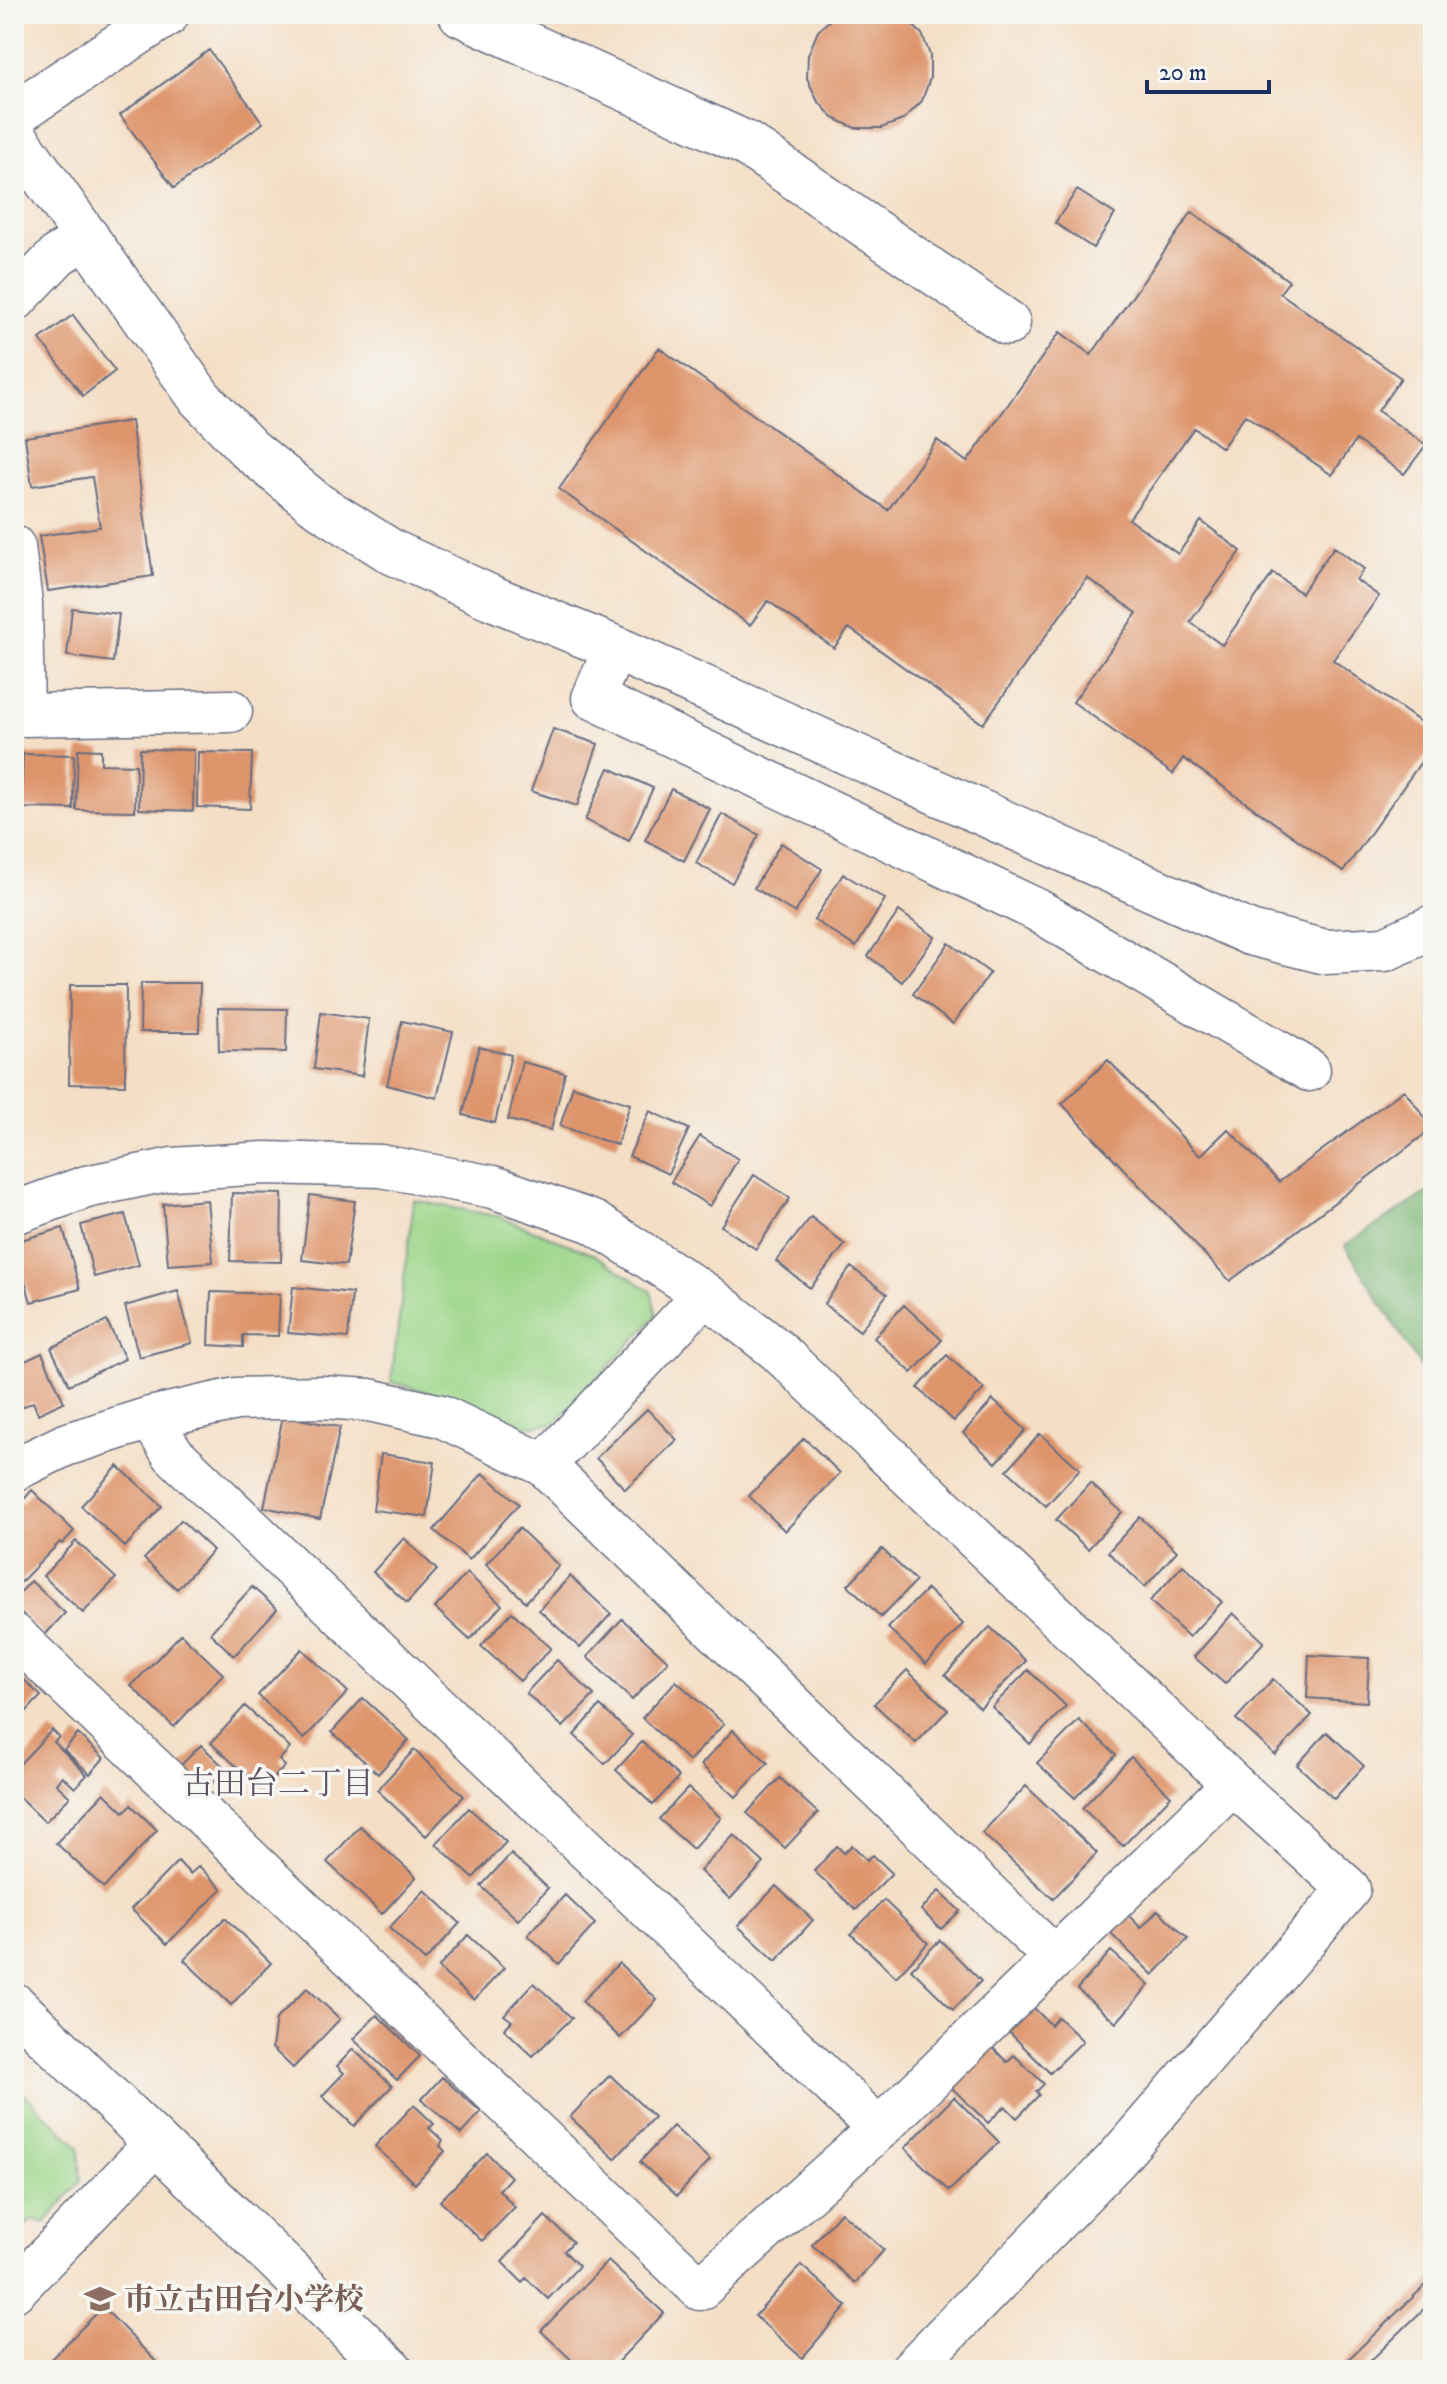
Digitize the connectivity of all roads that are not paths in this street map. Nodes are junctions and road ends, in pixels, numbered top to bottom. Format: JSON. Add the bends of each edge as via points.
{"nodes":[{"id":1,"x":167,"y":14,"type":"edge"},
{"id":2,"x":461,"y":14,"type":"edge"},
{"id":3,"x":14,"y":114,"type":"edge"},
{"id":4,"x":14,"y":135,"type":"edge"},
{"id":5,"x":88,"y":237,"type":"junction"},
{"id":6,"x":14,"y":301,"type":"edge"},
{"id":7,"x":1008,"y":323,"type":"dead end"},
{"id":8,"x":14,"y":547,"type":"edge"},
{"id":9,"x":615,"y":648,"type":"junction"},
{"id":10,"x":231,"y":711,"type":"dead end"},
{"id":11,"x":1433,"y":927,"type":"edge"},
{"id":12,"x":1309,"y":1070,"type":"dead end"},
{"id":13,"x":14,"y":1213,"type":"edge"},
{"id":14,"x":705,"y":1294,"type":"junction"},
{"id":15,"x":150,"y":1418,"type":"junction"},
{"id":16,"x":544,"y":1465,"type":"junction"},
{"id":17,"x":14,"y":1470,"type":"edge"},
{"id":18,"x":14,"y":1635,"type":"edge"},
{"id":19,"x":1233,"y":1784,"type":"junction"},
{"id":20,"x":1054,"y":1957,"type":"junction"},
{"id":21,"x":14,"y":2005,"type":"edge"},
{"id":22,"x":879,"y":2129,"type":"junction"},
{"id":23,"x":156,"y":2143,"type":"junction"},
{"id":24,"x":14,"y":2291,"type":"edge"},
{"id":25,"x":391,"y":2370,"type":"edge"},
{"id":26,"x":911,"y":2370,"type":"edge"}],
"edges":[{"from":1,"to":3,"type":"street"},
{"from":2,"to":7,"type":"street","via":[[745,143]]},
{"from":4,"to":5,"type":"street"},
{"from":5,"to":6,"type":"street","via":[[59,254]]},
{"from":5,"to":9,"type":"street","via":[[200,398],[249,449],[316,504],[392,552]]},
{"from":8,"to":10,"type":"street","via":[[23,715]]},
{"from":9,"to":11,"type":"street","via":[[1250,933],[1326,952],[1385,949]]},
{"from":9,"to":12,"type":"street","via":[[593,698],[1037,910]]},
{"from":13,"to":14,"type":"street","via":[[86,1187],[172,1169],[265,1163],[381,1166],[493,1187],[593,1222]]},
{"from":14,"to":16,"type":"street"},
{"from":14,"to":19,"type":"street","via":[[777,1350]]},
{"from":15,"to":16,"type":"street","via":[[236,1399],[369,1400],[441,1416]]},
{"from":15,"to":17,"type":"street","via":[[65,1445]]},
{"from":15,"to":22,"type":"street","via":[[173,1454]]},
{"from":16,"to":20,"type":"street"},
{"from":18,"to":22,"type":"street","via":[[700,2289]]},
{"from":19,"to":20,"type":"street"},
{"from":19,"to":26,"type":"street","via":[[1349,1889],[1116,2160]]},
{"from":20,"to":22,"type":"street"},
{"from":21,"to":23,"type":"street"},
{"from":23,"to":24,"type":"street"},
{"from":23,"to":25,"type":"street"}]}
